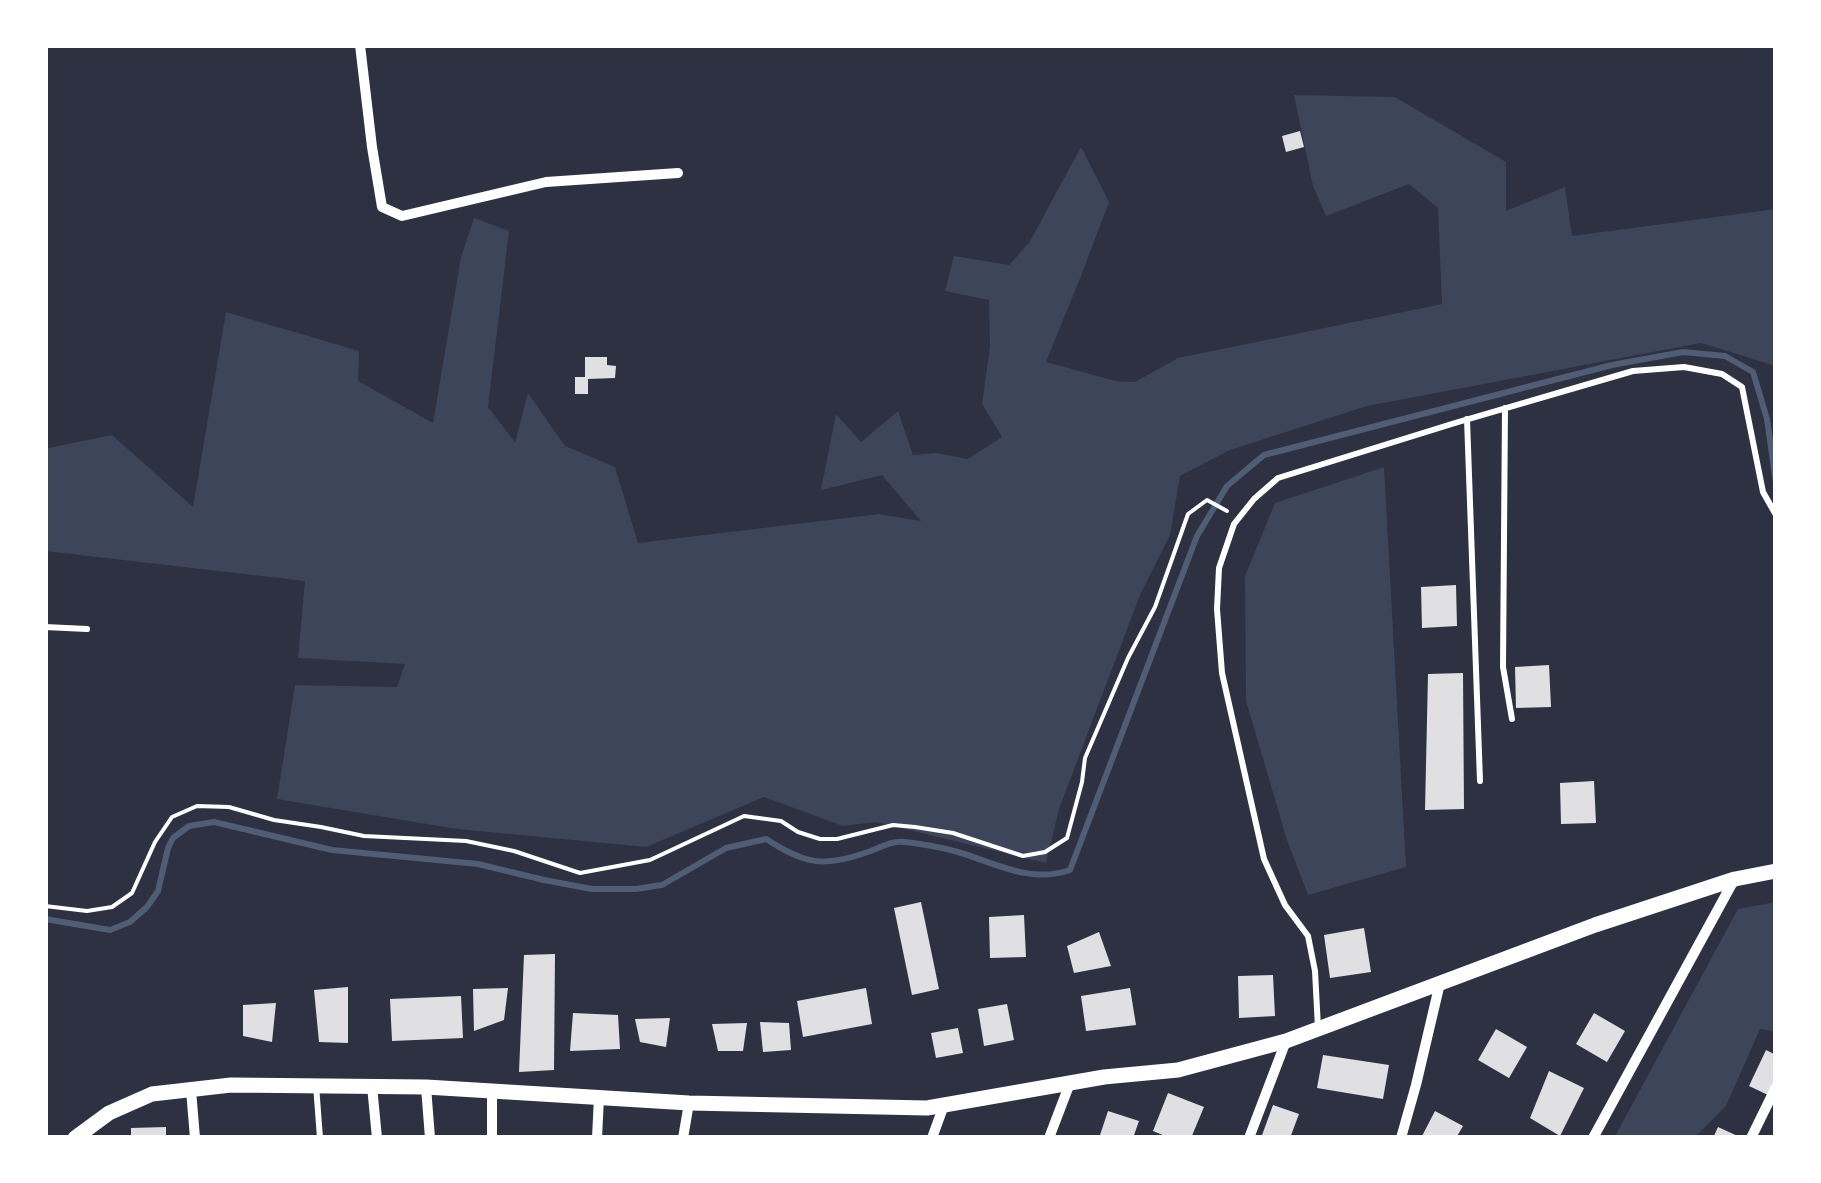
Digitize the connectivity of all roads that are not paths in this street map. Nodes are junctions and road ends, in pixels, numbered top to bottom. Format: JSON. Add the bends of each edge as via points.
{"nodes":[{"id":1,"x":360,"y":45,"type":"edge"},
{"id":2,"x":678,"y":173,"type":"dead end"},
{"id":3,"x":1505,"y":408,"type":"junction"},
{"id":4,"x":1467,"y":419,"type":"junction"},
{"id":5,"x":1776,"y":515,"type":"edge"},
{"id":6,"x":45,"y":626,"type":"edge"},
{"id":7,"x":87,"y":629,"type":"dead end"},
{"id":8,"x":1512,"y":719,"type":"dead end"},
{"id":9,"x":1480,"y":781,"type":"dead end"},
{"id":10,"x":1776,"y":870,"type":"edge"},
{"id":11,"x":1735,"y":878,"type":"junction"},
{"id":12,"x":1440,"y":983,"type":"junction"},
{"id":13,"x":1318,"y":1029,"type":"junction"},
{"id":14,"x":1286,"y":1041,"type":"junction"},
{"id":15,"x":1070,"y":1083,"type":"junction"},
{"id":16,"x":316,"y":1084,"type":"junction"},
{"id":17,"x":372,"y":1086,"type":"junction"},
{"id":18,"x":426,"y":1087,"type":"junction"},
{"id":19,"x":1776,"y":1088,"type":"edge"},
{"id":20,"x":191,"y":1090,"type":"junction"},
{"id":21,"x":492,"y":1092,"type":"junction"},
{"id":22,"x":599,"y":1097,"type":"junction"},
{"id":23,"x":689,"y":1103,"type":"junction"},
{"id":24,"x":944,"y":1104,"type":"junction"},
{"id":25,"x":74,"y":1138,"type":"edge"},
{"id":26,"x":195,"y":1138,"type":"edge"},
{"id":27,"x":320,"y":1138,"type":"edge"},
{"id":28,"x":377,"y":1138,"type":"edge"},
{"id":29,"x":430,"y":1138,"type":"edge"},
{"id":30,"x":492,"y":1138,"type":"edge"},
{"id":31,"x":597,"y":1138,"type":"edge"},
{"id":32,"x":683,"y":1138,"type":"edge"},
{"id":33,"x":932,"y":1138,"type":"edge"},
{"id":34,"x":1049,"y":1138,"type":"edge"},
{"id":35,"x":1248,"y":1138,"type":"edge"},
{"id":36,"x":1401,"y":1138,"type":"edge"},
{"id":37,"x":1593,"y":1138,"type":"edge"},
{"id":38,"x":1751,"y":1138,"type":"edge"}],
"edges":[{"from":1,"to":2,"type":"street","via":[[382,207],[402,216],[546,182]]},
{"from":3,"to":4,"type":"lane"},
{"from":3,"to":5,"type":"lane","via":[[1633,371],[1684,367],[1722,374],[1742,387],[1763,492]]},
{"from":3,"to":8,"type":"lane","via":[[1503,668]]},
{"from":4,"to":9,"type":"lane"},
{"from":4,"to":13,"type":"lane","via":[[1278,478],[1234,524],[1219,568],[1222,673],[1264,859],[1308,936]]},
{"from":6,"to":7,"type":"lane"},
{"from":10,"to":11,"type":"street"},
{"from":11,"to":12,"type":"street"},
{"from":11,"to":37,"type":"street"},
{"from":12,"to":13,"type":"street"},
{"from":12,"to":36,"type":"street"},
{"from":13,"to":14,"type":"street"},
{"from":14,"to":15,"type":"street","via":[[1178,1070]]},
{"from":14,"to":35,"type":"street"},
{"from":15,"to":24,"type":"street"},
{"from":15,"to":34,"type":"street"},
{"from":16,"to":17,"type":"street"},
{"from":16,"to":20,"type":"street"},
{"from":16,"to":27,"type":"lane"},
{"from":17,"to":18,"type":"street"},
{"from":17,"to":28,"type":"street"},
{"from":18,"to":21,"type":"street"},
{"from":18,"to":29,"type":"street"},
{"from":19,"to":38,"type":"street"},
{"from":20,"to":25,"type":"street","via":[[152,1094],[109,1112]]},
{"from":20,"to":26,"type":"street"},
{"from":21,"to":22,"type":"street"},
{"from":21,"to":30,"type":"street"},
{"from":22,"to":23,"type":"street"},
{"from":22,"to":31,"type":"street"},
{"from":23,"to":24,"type":"street"},
{"from":23,"to":32,"type":"street"},
{"from":24,"to":33,"type":"street"}]}
